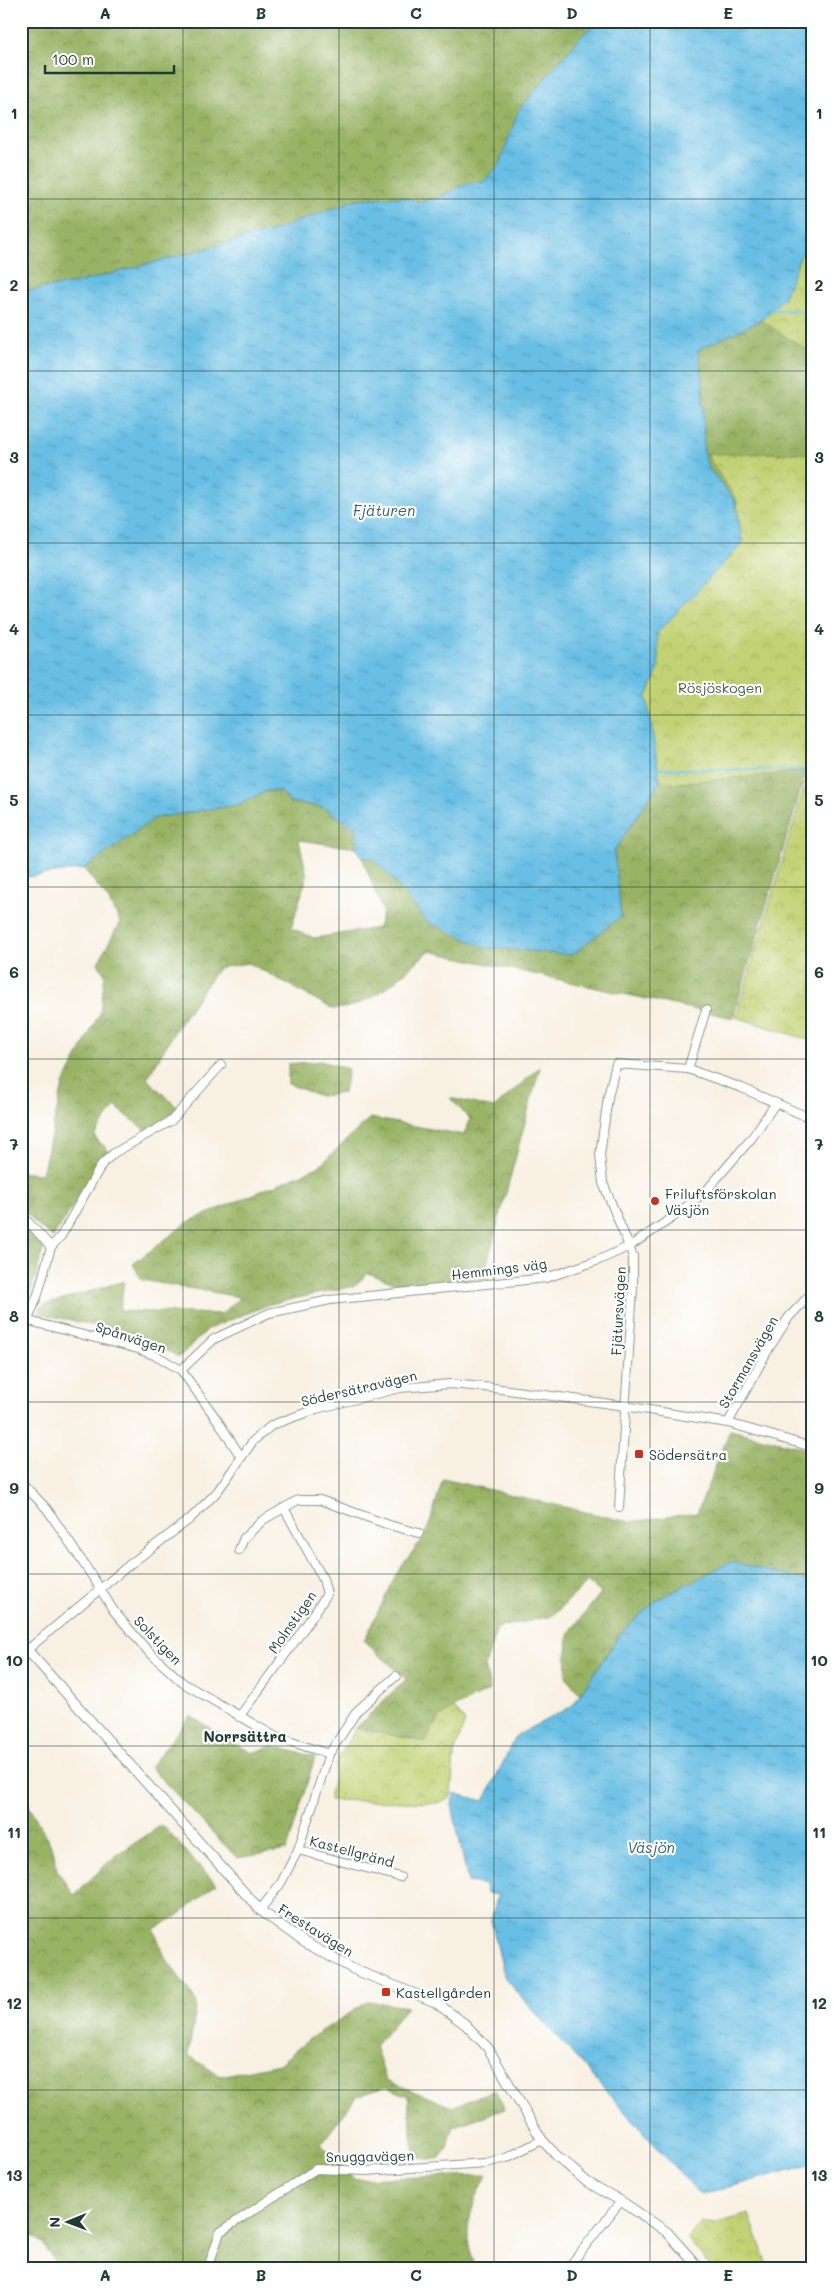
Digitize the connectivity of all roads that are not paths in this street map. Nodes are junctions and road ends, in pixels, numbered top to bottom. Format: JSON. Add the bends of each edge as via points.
{"nodes":[{"id":1,"x":706,"y":1010,"type":"dead end"},
{"id":2,"x":221,"y":1065,"type":"dead end"},
{"id":3,"x":688,"y":1069,"type":"junction"},
{"id":4,"x":775,"y":1104,"type":"junction"},
{"id":5,"x":812,"y":1119,"type":"edge"},
{"id":6,"x":21,"y":1214,"type":"edge"},
{"id":7,"x":630,"y":1246,"type":"junction"},
{"id":8,"x":51,"y":1247,"type":"junction"},
{"id":9,"x":812,"y":1293,"type":"edge"},
{"id":10,"x":25,"y":1319,"type":"edge"},
{"id":11,"x":182,"y":1370,"type":"junction"},
{"id":12,"x":625,"y":1406,"type":"junction"},
{"id":13,"x":728,"y":1423,"type":"junction"},
{"id":14,"x":812,"y":1447,"type":"edge"},
{"id":15,"x":241,"y":1457,"type":"junction"},
{"id":16,"x":21,"y":1482,"type":"edge"},
{"id":17,"x":619,"y":1507,"type":"dead end"},
{"id":18,"x":284,"y":1508,"type":"junction"},
{"id":19,"x":419,"y":1532,"type":"dead end"},
{"id":20,"x":239,"y":1550,"type":"dead end"},
{"id":21,"x":100,"y":1590,"type":"junction"},
{"id":22,"x":24,"y":1647,"type":"edge"},
{"id":23,"x":396,"y":1676,"type":"dead end"},
{"id":24,"x":239,"y":1717,"type":"junction"},
{"id":25,"x":329,"y":1754,"type":"junction"},
{"id":26,"x":298,"y":1850,"type":"junction"},
{"id":27,"x":400,"y":1877,"type":"dead end"},
{"id":28,"x":260,"y":1910,"type":"junction"},
{"id":29,"x":542,"y":2140,"type":"junction"},
{"id":30,"x":618,"y":2204,"type":"junction"},
{"id":31,"x":212,"y":2268,"type":"edge"},
{"id":32,"x":568,"y":2268,"type":"edge"},
{"id":33,"x":699,"y":2268,"type":"edge"}],
"edges":[{"from":1,"to":3,"type":"street"},
{"from":2,"to":8,"type":"street","via":[[170,1121],[114,1152],[102,1164],[61,1236]]},
{"from":3,"to":4,"type":"street","via":[[742,1088]]},
{"from":3,"to":7,"type":"street","name":"Fjätursvägen","via":[[616,1064],[600,1155],[603,1183]]},
{"from":4,"to":5,"type":"street"},
{"from":4,"to":7,"type":"street","name":"Hemmings väg","via":[[751,1139],[706,1191]]},
{"from":6,"to":8,"type":"street"},
{"from":7,"to":11,"type":"street","name":"Hemmings väg","via":[[546,1278],[330,1300],[269,1313],[214,1339]]},
{"from":7,"to":12,"type":"street","name":"Fjätursvägen","via":[[633,1288]]},
{"from":8,"to":10,"type":"street","via":[[38,1294]]},
{"from":9,"to":13,"type":"street","name":"Stormansvägen","via":[[779,1332]]},
{"from":10,"to":11,"type":"street","name":"Spånvägen","via":[[138,1349]]},
{"from":11,"to":15,"type":"street","name":"Spånvägen"},
{"from":12,"to":13,"type":"street","name":"Södersätravägen"},
{"from":12,"to":15,"type":"street","name":"Södersätravägen","via":[[490,1387],[415,1386],[283,1420],[252,1441]]},
{"from":12,"to":17,"type":"street","name":"Fjätursvägen"},
{"from":13,"to":14,"type":"street","name":"Södersätravägen"},
{"from":15,"to":21,"type":"street","name":"Södersätravägen","via":[[217,1492],[190,1518]]},
{"from":16,"to":21,"type":"street","name":"Solstigen","via":[[47,1508]]},
{"from":18,"to":19,"type":"street","via":[[298,1500],[320,1500],[389,1525]]},
{"from":18,"to":20,"type":"street","via":[[263,1520],[244,1538]]},
{"from":18,"to":24,"type":"street","name":"Molnstigen","via":[[323,1579],[327,1594],[299,1639]]},
{"from":21,"to":22,"type":"street","name":"Södersätravägen"},
{"from":21,"to":24,"type":"street","name":"Solstigen","via":[[147,1650],[183,1683]]},
{"from":22,"to":28,"type":"street","name":"Frestavägen"},
{"from":23,"to":25,"type":"street","via":[[357,1711]]},
{"from":24,"to":25,"type":"street","name":"Solstigen","via":[[276,1737]]},
{"from":25,"to":26,"type":"street"},
{"from":26,"to":27,"type":"street","name":"Kastellgränd"},
{"from":26,"to":28,"type":"street","via":[[281,1883]]},
{"from":28,"to":29,"type":"street","name":"Frestavägen","via":[[304,1942],[353,1969],[435,2002],[465,2024],[488,2048]]},
{"from":29,"to":30,"type":"street","name":"Frestavägen","via":[[587,2182]]},
{"from":29,"to":31,"type":"street","name":"Snuggavägen","via":[[506,2158],[485,2163],[366,2171],[316,2169],[220,2232],[210,2262]]},
{"from":30,"to":32,"type":"street"},
{"from":30,"to":33,"type":"street","name":"Frestavägen","via":[[668,2232]]}]}
